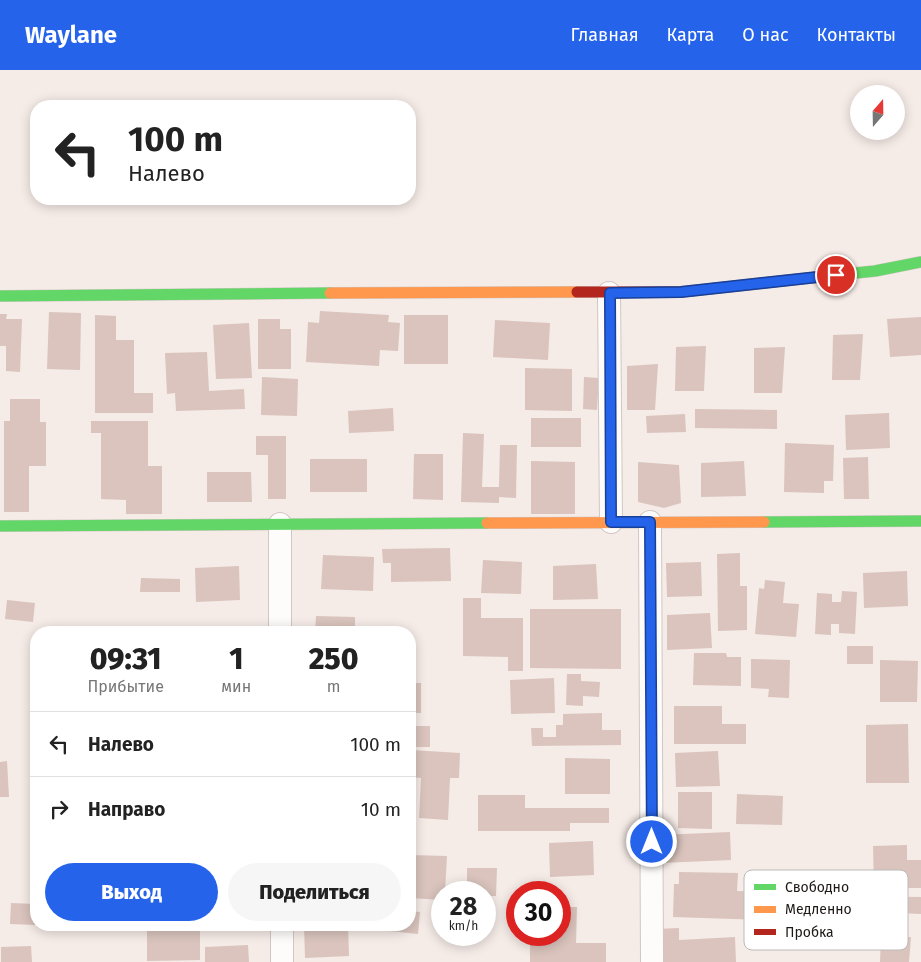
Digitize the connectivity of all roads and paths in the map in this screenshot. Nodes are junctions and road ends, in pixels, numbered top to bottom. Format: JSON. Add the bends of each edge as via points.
{"nodes":[{"id":1,"x":921,"y":262,"type":"edge"},
{"id":2,"x":610,"y":293,"type":"junction"},
{"id":3,"x":0,"y":296,"type":"edge"},
{"id":4,"x":921,"y":521,"type":"edge"},
{"id":5,"x":611,"y":522,"type":"junction"},
{"id":6,"x":650,"y":522,"type":"junction"},
{"id":7,"x":280,"y":524,"type":"junction"},
{"id":8,"x":0,"y":526,"type":"edge"},
{"id":9,"x":280,"y":626,"type":"edge"},
{"id":10,"x":282,"y":931,"type":"edge"},
{"id":11,"x":282,"y":962,"type":"edge"},
{"id":12,"x":652,"y":962,"type":"edge"}],
"edges":[{"from":1,"to":2,"type":"street","via":[[875,271],[681,292]]},
{"from":2,"to":3,"type":"street"},
{"from":2,"to":5,"type":"street"},
{"from":4,"to":6,"type":"street"},
{"from":5,"to":6,"type":"street"},
{"from":5,"to":7,"type":"street"},
{"from":6,"to":12,"type":"street"},
{"from":7,"to":8,"type":"street"},
{"from":7,"to":9,"type":"street"},
{"from":10,"to":11,"type":"street"}]}
